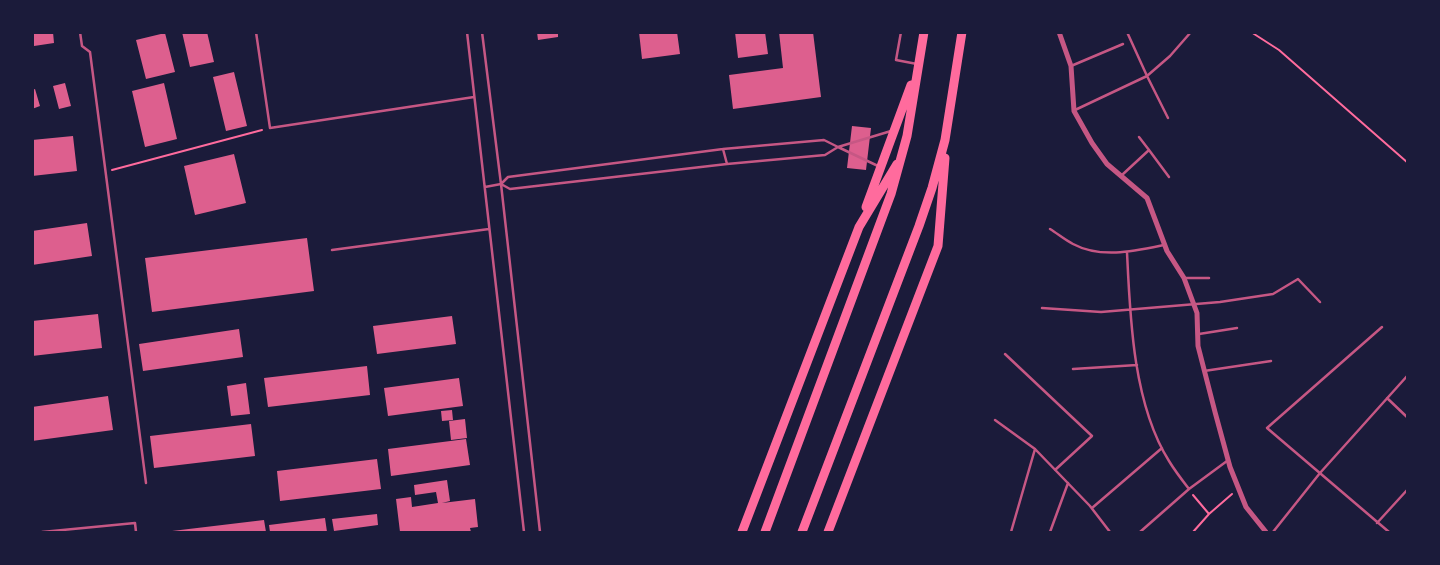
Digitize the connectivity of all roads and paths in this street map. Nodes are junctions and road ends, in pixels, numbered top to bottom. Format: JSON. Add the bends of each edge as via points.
{"nodes":[{"id":1,"x":80,"y":32,"type":"edge"},
{"id":2,"x":256,"y":32,"type":"edge"},
{"id":3,"x":466,"y":32,"type":"edge"},
{"id":4,"x":482,"y":32,"type":"edge"},
{"id":5,"x":901,"y":32,"type":"edge"},
{"id":6,"x":924,"y":32,"type":"edge"},
{"id":7,"x":962,"y":32,"type":"edge"},
{"id":8,"x":1060,"y":32,"type":"edge"},
{"id":9,"x":1127,"y":32,"type":"edge"},
{"id":10,"x":1191,"y":32,"type":"edge"},
{"id":11,"x":1250,"y":32,"type":"edge"},
{"id":12,"x":1123,"y":44,"type":"dead end"},
{"id":13,"x":918,"y":64,"type":"junction"},
{"id":14,"x":1071,"y":66,"type":"junction"},
{"id":15,"x":1146,"y":76,"type":"junction"},
{"id":16,"x":474,"y":97,"type":"junction"},
{"id":17,"x":1074,"y":111,"type":"junction"},
{"id":18,"x":1168,"y":118,"type":"dead end"},
{"id":19,"x":270,"y":128,"type":"junction"},
{"id":20,"x":894,"y":130,"type":"junction"},
{"id":21,"x":947,"y":130,"type":"junction"},
{"id":22,"x":1139,"y":137,"type":"dead end"},
{"id":23,"x":838,"y":147,"type":"junction"},
{"id":24,"x":723,"y":149,"type":"junction"},
{"id":25,"x":1149,"y":150,"type":"junction"},
{"id":26,"x":902,"y":155,"type":"junction"},
{"id":27,"x":1408,"y":163,"type":"edge"},
{"id":28,"x":727,"y":164,"type":"junction"},
{"id":29,"x":881,"y":167,"type":"junction"},
{"id":30,"x":105,"y":172,"type":"junction"},
{"id":31,"x":1121,"y":176,"type":"junction"},
{"id":32,"x":1169,"y":177,"type":"dead end"},
{"id":33,"x":501,"y":184,"type":"junction"},
{"id":34,"x":484,"y":187,"type":"junction"},
{"id":35,"x":859,"y":227,"type":"junction"},
{"id":36,"x":489,"y":229,"type":"junction"},
{"id":37,"x":1050,"y":229,"type":"dead end"},
{"id":38,"x":1164,"y":245,"type":"junction"},
{"id":39,"x":332,"y":250,"type":"dead end"},
{"id":40,"x":1127,"y":252,"type":"junction"},
{"id":41,"x":1184,"y":278,"type":"junction"},
{"id":42,"x":1210,"y":278,"type":"dead end"},
{"id":43,"x":1320,"y":302,"type":"dead end"},
{"id":44,"x":1194,"y":303,"type":"junction"},
{"id":45,"x":1042,"y":308,"type":"dead end"},
{"id":46,"x":1130,"y":309,"type":"junction"},
{"id":47,"x":1382,"y":327,"type":"dead end"},
{"id":48,"x":1237,"y":328,"type":"dead end"},
{"id":49,"x":1197,"y":334,"type":"junction"},
{"id":50,"x":1004,"y":354,"type":"dead end"},
{"id":51,"x":1271,"y":362,"type":"dead end"},
{"id":52,"x":1137,"y":365,"type":"junction"},
{"id":53,"x":1072,"y":369,"type":"dead end"},
{"id":54,"x":1204,"y":371,"type":"junction"},
{"id":55,"x":1408,"y":375,"type":"edge"},
{"id":56,"x":1387,"y":398,"type":"junction"},
{"id":57,"x":1408,"y":418,"type":"edge"},
{"id":58,"x":995,"y":420,"type":"dead end"},
{"id":59,"x":1162,"y":448,"type":"junction"},
{"id":60,"x":1035,"y":449,"type":"junction"},
{"id":61,"x":1228,"y":460,"type":"junction"},
{"id":62,"x":1055,"y":470,"type":"junction"},
{"id":63,"x":1320,"y":473,"type":"junction"},
{"id":64,"x":1068,"y":483,"type":"junction"},
{"id":65,"x":146,"y":484,"type":"dead end"},
{"id":66,"x":1189,"y":489,"type":"junction"},
{"id":67,"x":1239,"y":489,"type":"junction"},
{"id":68,"x":1408,"y":489,"type":"edge"},
{"id":69,"x":1092,"y":508,"type":"junction"},
{"id":70,"x":1209,"y":514,"type":"junction"},
{"id":71,"x":1377,"y":522,"type":"junction"},
{"id":72,"x":42,"y":532,"type":"edge"},
{"id":73,"x":136,"y":532,"type":"edge"},
{"id":74,"x":524,"y":532,"type":"edge"},
{"id":75,"x":540,"y":532,"type":"edge"},
{"id":76,"x":742,"y":532,"type":"edge"},
{"id":77,"x":765,"y":532,"type":"edge"},
{"id":78,"x":802,"y":532,"type":"edge"},
{"id":79,"x":828,"y":532,"type":"edge"},
{"id":80,"x":1011,"y":532,"type":"edge"},
{"id":81,"x":1050,"y":532,"type":"edge"},
{"id":82,"x":1110,"y":532,"type":"edge"},
{"id":83,"x":1140,"y":532,"type":"edge"},
{"id":84,"x":1193,"y":532,"type":"edge"},
{"id":85,"x":1266,"y":532,"type":"edge"},
{"id":86,"x":1272,"y":532,"type":"edge"},
{"id":87,"x":1389,"y":532,"type":"edge"}],
"edges":[{"from":1,"to":30,"type":"lane","via":[[82,46],[90,52]]},
{"from":2,"to":19,"type":"lane"},
{"from":3,"to":16,"type":"lane"},
{"from":4,"to":33,"type":"lane"},
{"from":5,"to":13,"type":"lane","via":[[896,60]]},
{"from":6,"to":13,"type":"highway"},
{"from":7,"to":21,"type":"highway"},
{"from":8,"to":14,"type":"street"},
{"from":9,"to":15,"type":"lane"},
{"from":10,"to":15,"type":"lane"},
{"from":11,"to":27,"type":"path","via":[[1279,50]]},
{"from":12,"to":14,"type":"lane"},
{"from":13,"to":20,"type":"highway"},
{"from":13,"to":26,"type":"highway"},
{"from":14,"to":17,"type":"street"},
{"from":15,"to":17,"type":"lane"},
{"from":15,"to":18,"type":"lane"},
{"from":16,"to":19,"type":"lane"},
{"from":16,"to":34,"type":"lane"},
{"from":17,"to":31,"type":"street","via":[[1107,164]]},
{"from":19,"to":30,"type":"path"},
{"from":20,"to":23,"type":"lane"},
{"from":20,"to":29,"type":"highway"},
{"from":21,"to":78,"type":"highway","via":[[916,236]]},
{"from":21,"to":79,"type":"highway","via":[[938,246]]},
{"from":22,"to":25,"type":"lane"},
{"from":23,"to":24,"type":"lane","via":[[824,140]]},
{"from":23,"to":28,"type":"lane","via":[[826,155]]},
{"from":23,"to":29,"type":"lane"},
{"from":24,"to":28,"type":"lane"},
{"from":24,"to":33,"type":"lane","via":[[508,177]]},
{"from":25,"to":31,"type":"lane"},
{"from":25,"to":32,"type":"lane"},
{"from":26,"to":35,"type":"highway"},
{"from":26,"to":77,"type":"highway","via":[[882,222]]},
{"from":28,"to":33,"type":"lane","via":[[510,189]]},
{"from":29,"to":35,"type":"highway"},
{"from":30,"to":65,"type":"lane"},
{"from":31,"to":38,"type":"street","via":[[1147,198]]},
{"from":33,"to":34,"type":"lane"},
{"from":33,"to":75,"type":"lane"},
{"from":34,"to":36,"type":"lane"},
{"from":35,"to":76,"type":"highway"},
{"from":36,"to":39,"type":"lane"},
{"from":36,"to":74,"type":"lane"},
{"from":37,"to":40,"type":"lane","via":[[1074,245],[1097,251]]},
{"from":38,"to":40,"type":"lane"},
{"from":38,"to":41,"type":"street"},
{"from":40,"to":46,"type":"lane"},
{"from":41,"to":42,"type":"lane"},
{"from":41,"to":44,"type":"street"},
{"from":43,"to":44,"type":"lane","via":[[1298,278],[1273,294]]},
{"from":44,"to":46,"type":"lane"},
{"from":44,"to":49,"type":"street"},
{"from":45,"to":46,"type":"lane","via":[[1101,312]]},
{"from":46,"to":52,"type":"lane"},
{"from":47,"to":63,"type":"lane","via":[[1267,428]]},
{"from":48,"to":49,"type":"lane"},
{"from":49,"to":54,"type":"street"},
{"from":50,"to":62,"type":"lane","via":[[1092,436]]},
{"from":51,"to":54,"type":"lane"},
{"from":52,"to":53,"type":"lane"},
{"from":52,"to":59,"type":"lane","via":[[1144,402]]},
{"from":54,"to":61,"type":"street"},
{"from":55,"to":56,"type":"lane"},
{"from":56,"to":57,"type":"lane"},
{"from":56,"to":63,"type":"lane"},
{"from":58,"to":60,"type":"lane"},
{"from":59,"to":66,"type":"lane"},
{"from":59,"to":69,"type":"lane"},
{"from":60,"to":62,"type":"lane"},
{"from":60,"to":80,"type":"lane"},
{"from":61,"to":66,"type":"lane"},
{"from":61,"to":67,"type":"street"},
{"from":62,"to":64,"type":"lane"},
{"from":63,"to":71,"type":"lane"},
{"from":63,"to":86,"type":"lane"},
{"from":64,"to":69,"type":"lane"},
{"from":64,"to":81,"type":"lane"},
{"from":66,"to":70,"type":"path"},
{"from":66,"to":83,"type":"lane"},
{"from":67,"to":70,"type":"path"},
{"from":67,"to":85,"type":"street","via":[[1246,507]]},
{"from":68,"to":71,"type":"lane"},
{"from":69,"to":82,"type":"lane"},
{"from":70,"to":84,"type":"path"},
{"from":71,"to":87,"type":"lane"},
{"from":72,"to":73,"type":"lane","via":[[135,523]]}]}
